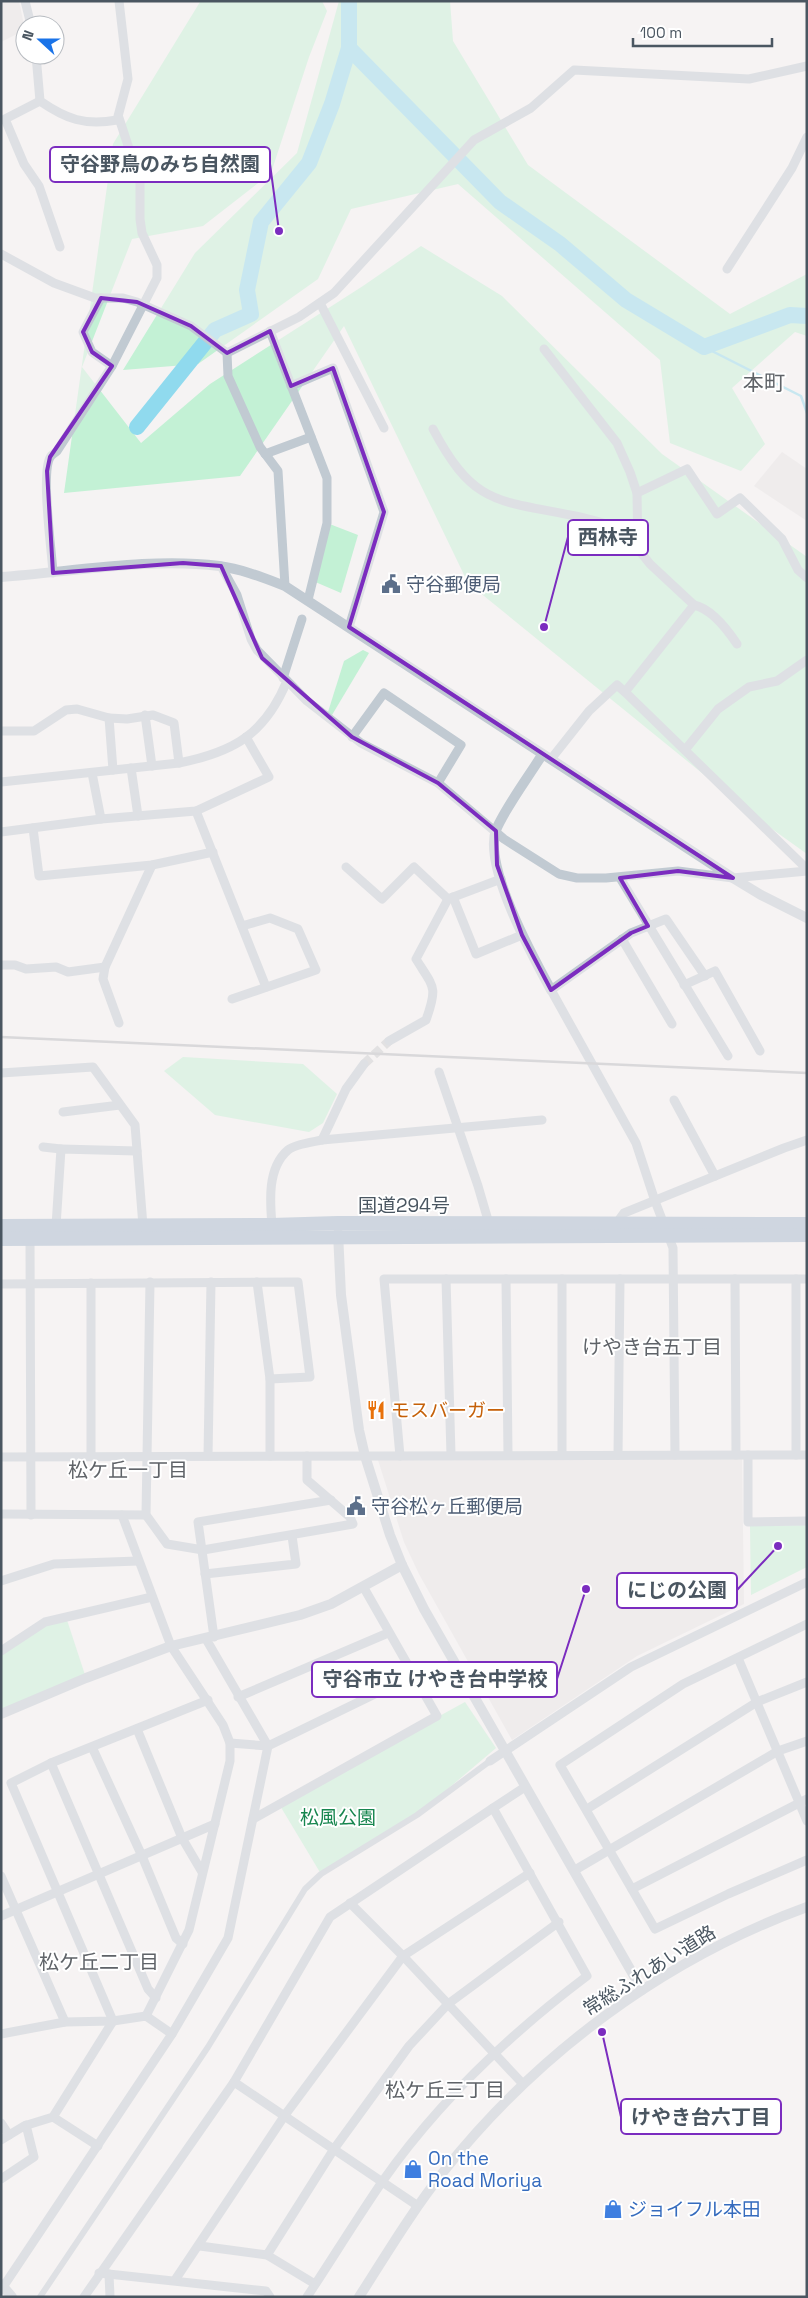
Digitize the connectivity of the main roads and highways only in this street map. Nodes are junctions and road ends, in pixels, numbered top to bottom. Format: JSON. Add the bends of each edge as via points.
{"nodes":[{"id":1,"x":807,"y":1224,"type":"edge"},
{"id":2,"x":1,"y":1226,"type":"edge"},
{"id":3,"x":490,"y":1231,"type":"junction"},
{"id":4,"x":807,"y":1236,"type":"edge"},
{"id":5,"x":1,"y":1239,"type":"edge"}],
"edges":[{"from":1,"to":3,"type":"highway","name":"国道294号","via":[[616,1224]]},
{"from":2,"to":3,"type":"highway","name":"国道294号","via":[[338,1223]]},
{"from":3,"to":4,"type":"highway","name":"国道294号"},
{"from":3,"to":5,"type":"highway","name":"国道294号","via":[[338,1239]]}]}
